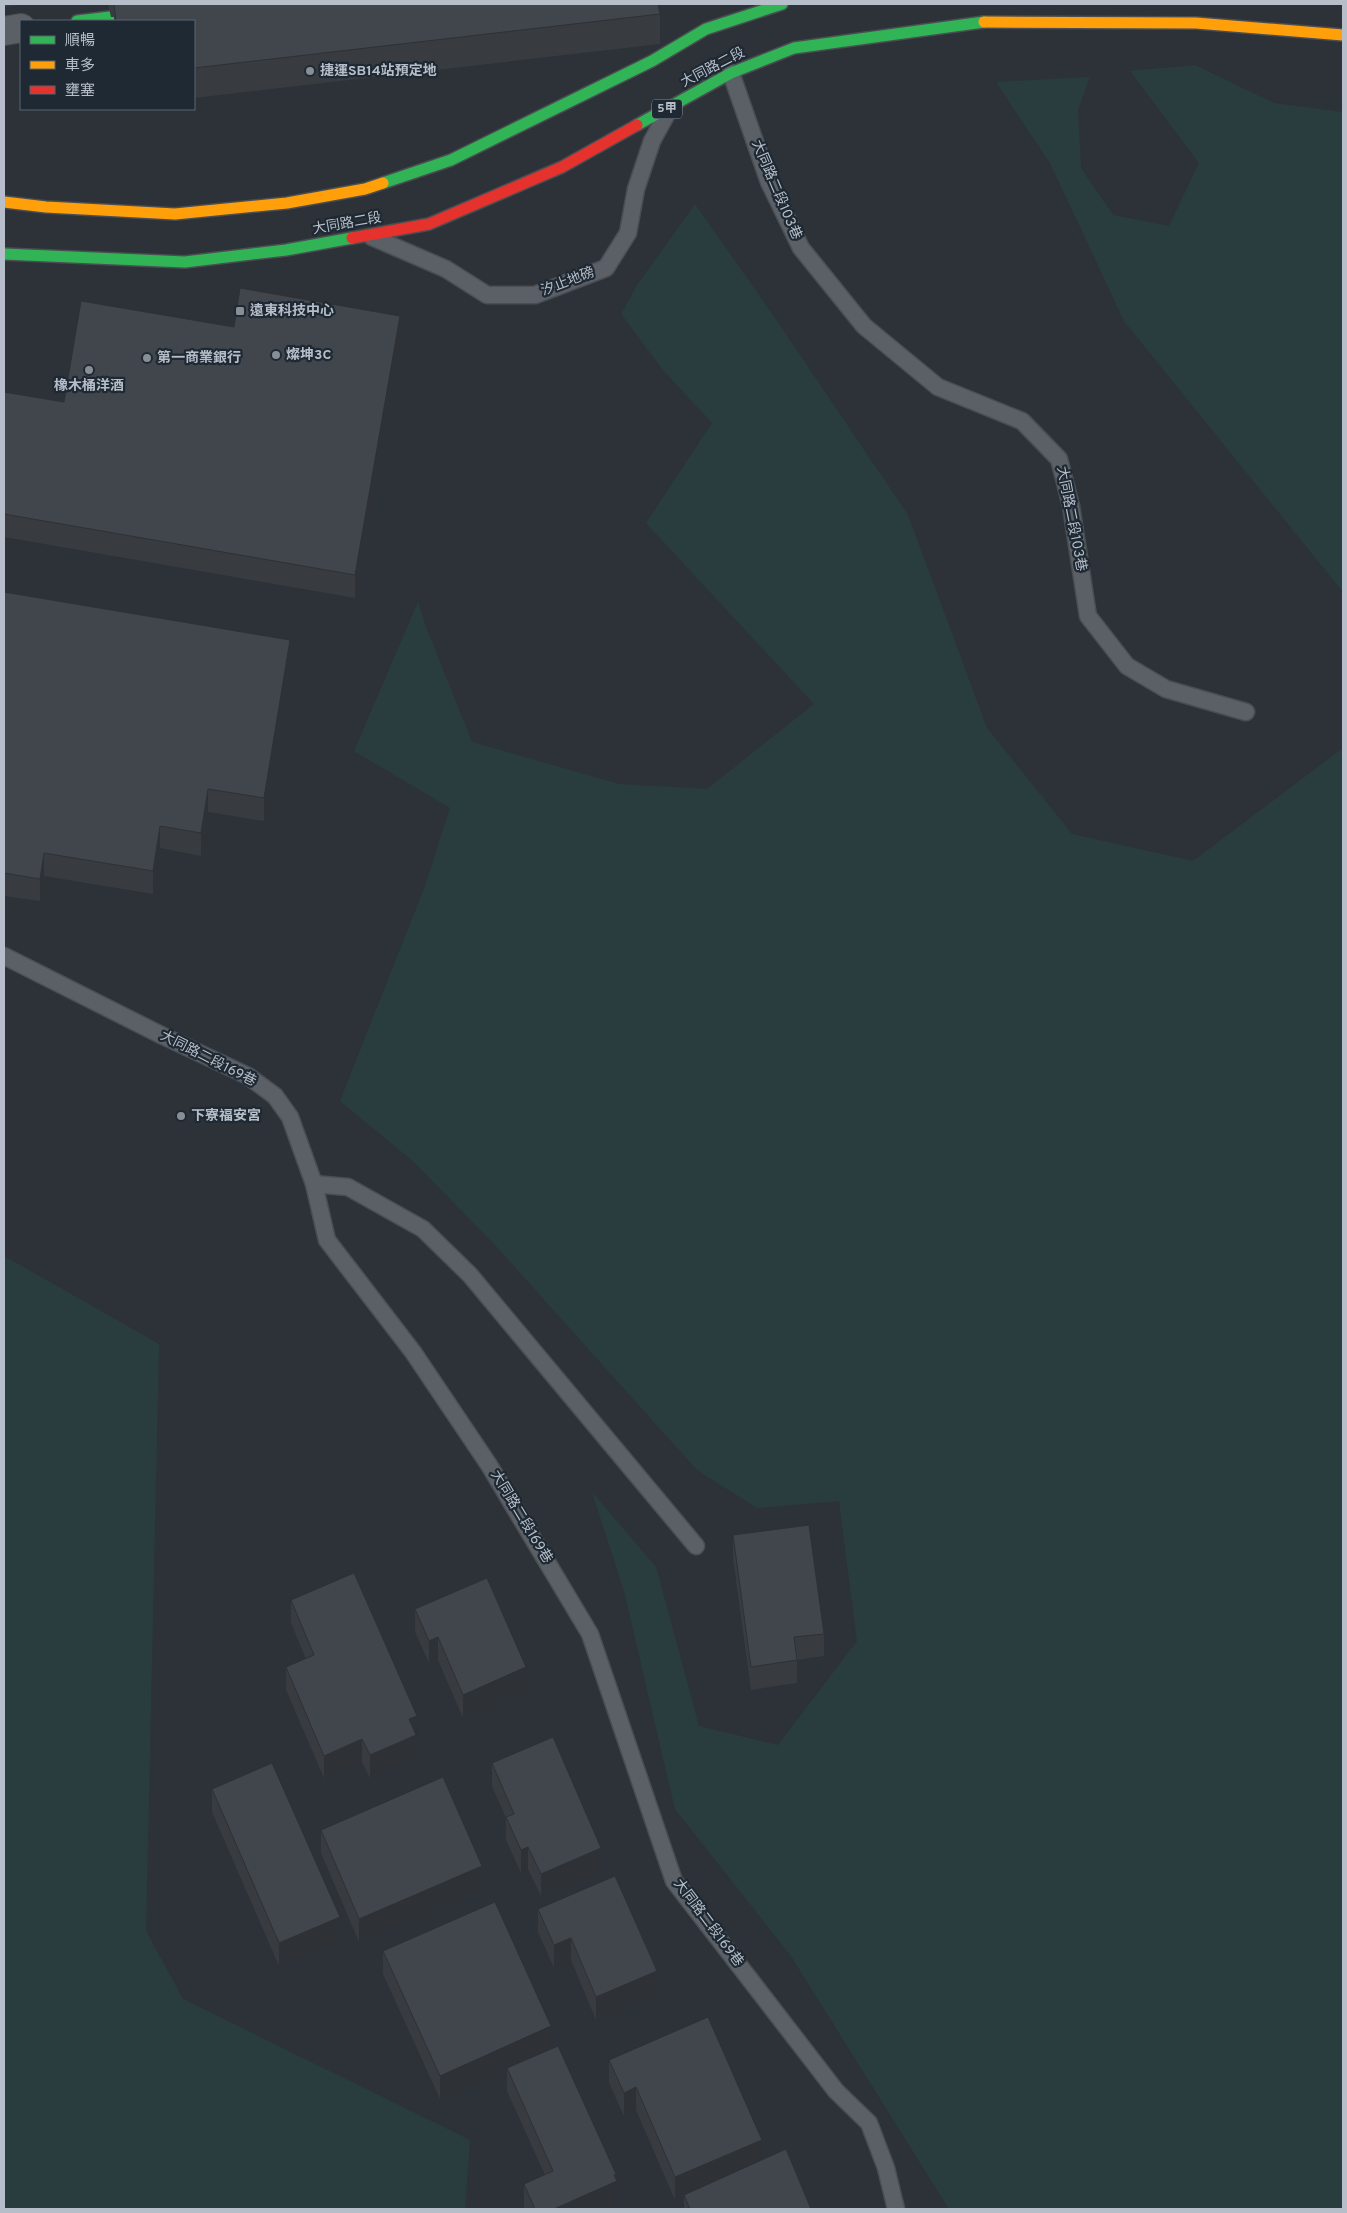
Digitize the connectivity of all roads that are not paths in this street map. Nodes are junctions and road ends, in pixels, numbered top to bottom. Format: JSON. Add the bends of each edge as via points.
{"nodes":[{"id":1,"x":218,"y":4,"type":"edge"},
{"id":2,"x":782,"y":4,"type":"edge"},
{"id":3,"x":85,"y":20,"type":"edge"},
{"id":4,"x":20,"y":28,"type":"edge"},
{"id":5,"x":4,"y":31,"type":"edge"},
{"id":6,"x":1343,"y":35,"type":"edge"},
{"id":7,"x":731,"y":73,"type":"junction"},
{"id":8,"x":671,"y":106,"type":"junction"},
{"id":9,"x":4,"y":202,"type":"edge"},
{"id":10,"x":367,"y":235,"type":"junction"},
{"id":11,"x":4,"y":254,"type":"edge"},
{"id":12,"x":1246,"y":712,"type":"dead end"},
{"id":13,"x":4,"y":956,"type":"edge"},
{"id":14,"x":314,"y":1184,"type":"junction"},
{"id":15,"x":696,"y":1546,"type":"dead end"},
{"id":16,"x":896,"y":2209,"type":"edge"}],
"edges":[{"from":1,"to":3,"type":"main road"},
{"from":2,"to":9,"type":"main road","via":[[706,29],[652,61],[451,160],[365,189],[287,203],[175,214]]},
{"from":4,"to":5,"type":"street"},
{"from":6,"to":7,"type":"main road","name":"大同路二段","number":"5甲","via":[[1196,23],[983,22],[794,48]]},
{"from":7,"to":8,"type":"main road","name":"大同路二段","number":"5甲"},
{"from":7,"to":12,"type":"lane","name":"大同路二段103巷","via":[[770,182],[801,248],[864,326],[938,387],[1022,420],[1059,459],[1071,506],[1088,616],[1127,666],[1166,689]]},
{"from":8,"to":10,"type":"main road","name":"大同路二段","number":"5甲","via":[[562,167],[429,224]]},
{"from":8,"to":10,"type":"lane","name":"汐止地磅","via":[[652,141],[636,189],[628,233],[606,268],[535,295],[487,295],[446,269]]},
{"from":10,"to":11,"type":"main road","name":"大同路二段","number":"5甲","via":[[286,250],[185,262]]},
{"from":13,"to":14,"type":"lane","name":"大同路二段169巷","via":[[161,1036],[248,1076],[275,1096],[290,1117]]},
{"from":14,"to":15,"type":"lane","via":[[348,1187],[423,1228],[470,1274]]},
{"from":14,"to":16,"type":"lane","name":"大同路二段169巷","via":[[327,1240],[412,1352],[490,1465],[590,1634],[674,1881],[836,2091],[869,2123],[886,2168]]}]}
